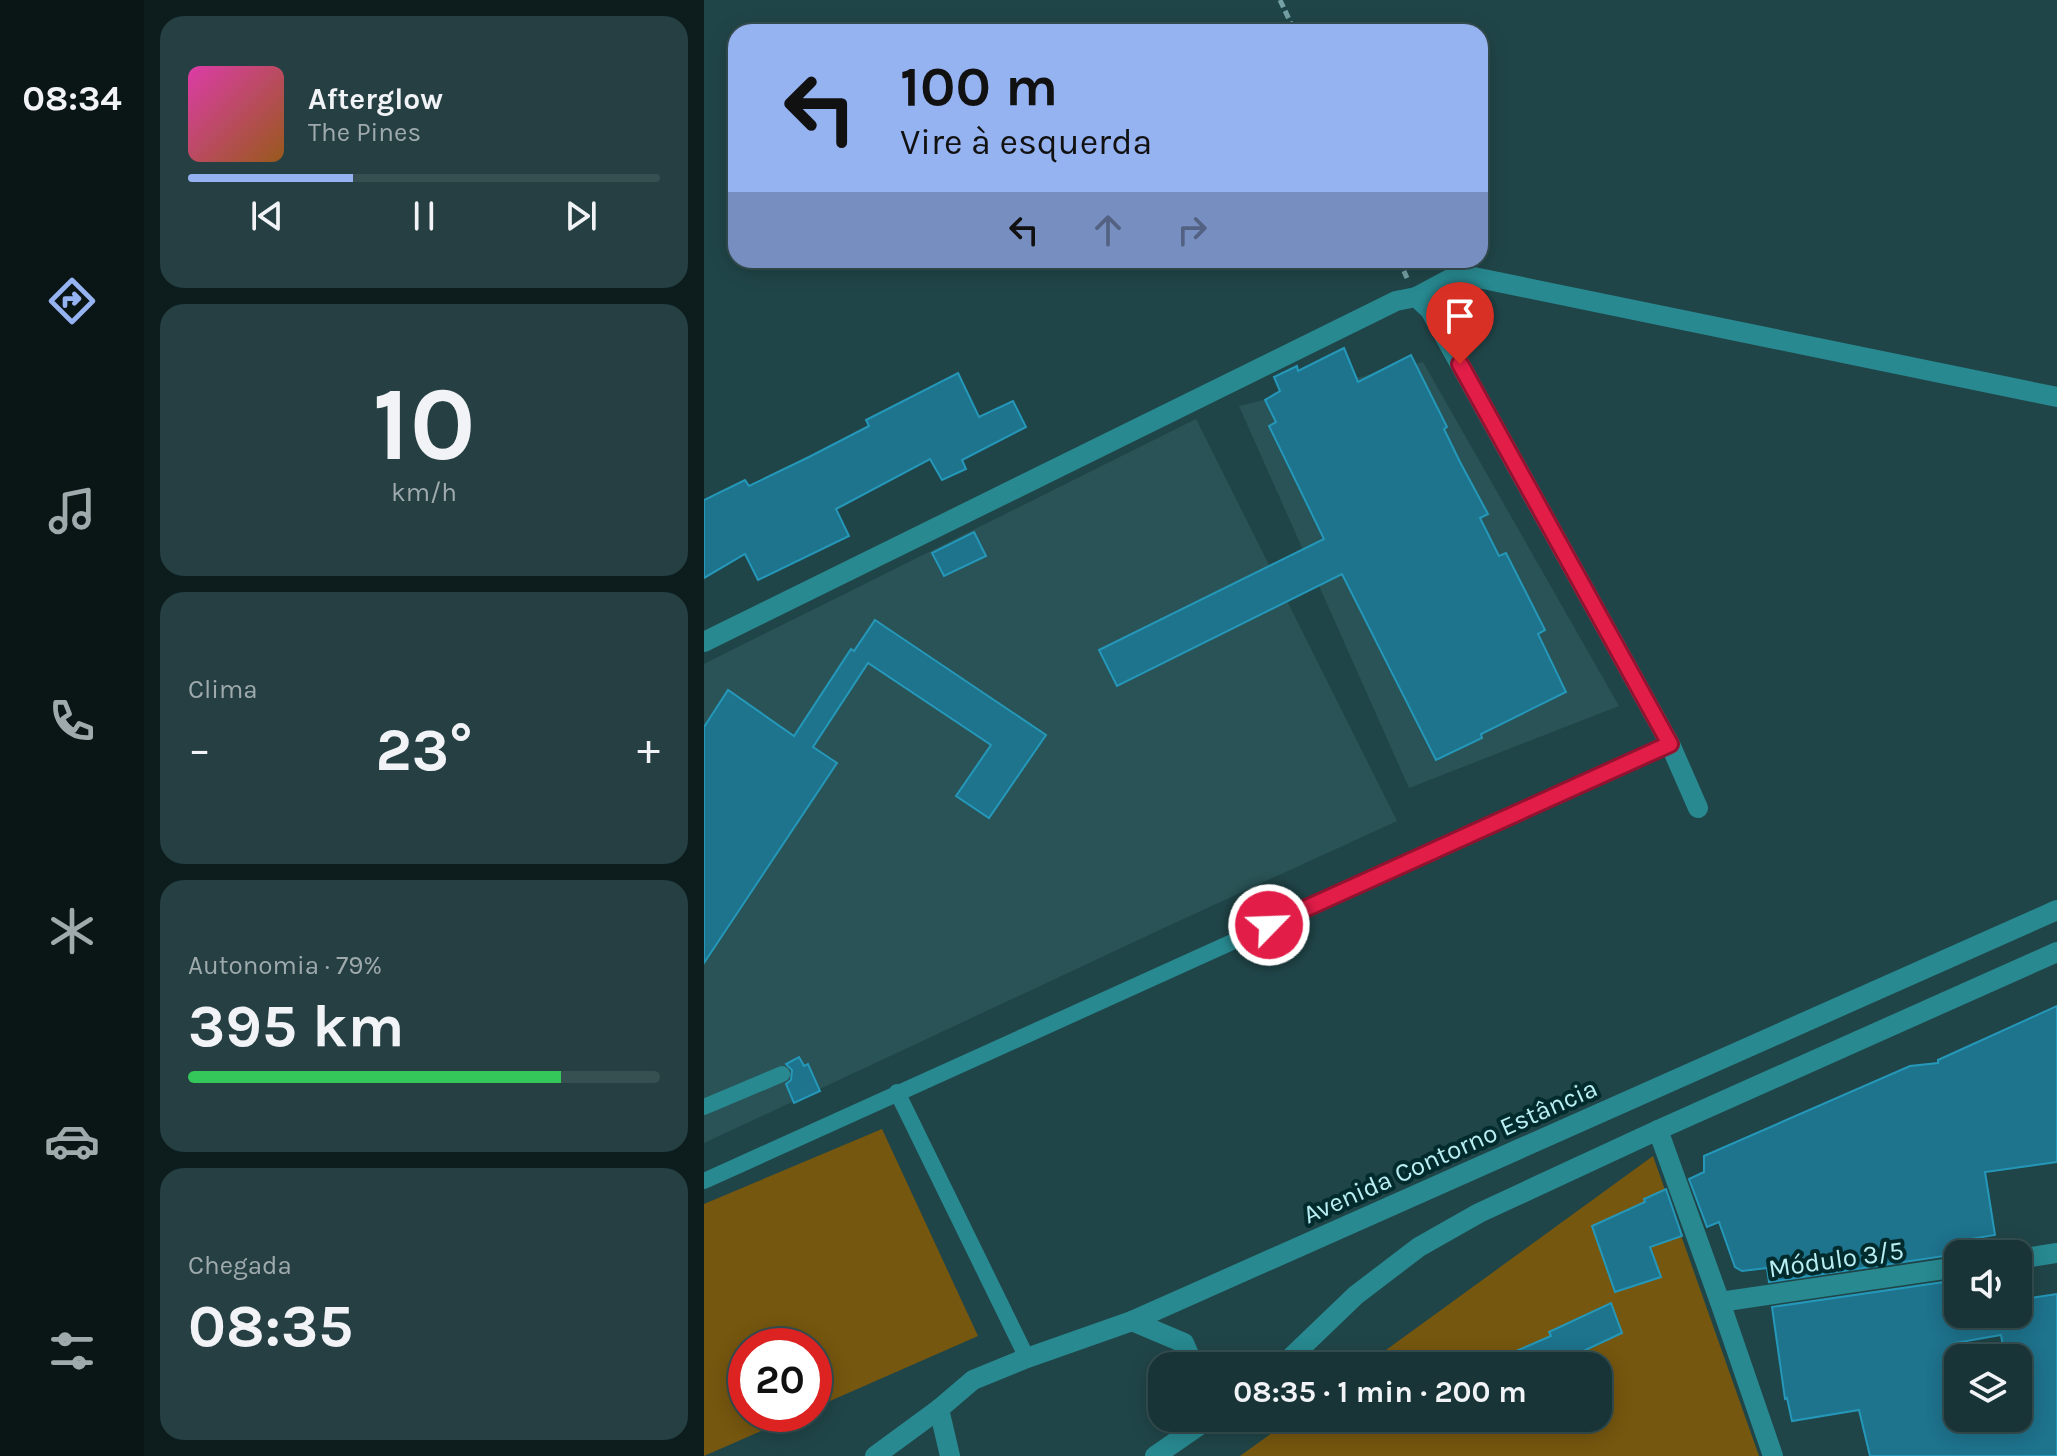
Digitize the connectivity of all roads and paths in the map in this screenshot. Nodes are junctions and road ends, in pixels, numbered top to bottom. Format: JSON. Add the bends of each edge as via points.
{"nodes":[{"id":1,"x":1280,"y":0,"type":"edge"},
{"id":2,"x":1291,"y":24,"type":"edge"},
{"id":3,"x":1416,"y":297,"type":"junction"},
{"id":4,"x":2057,"y":397,"type":"edge"},
{"id":5,"x":704,"y":642,"type":"edge"},
{"id":6,"x":1670,"y":744,"type":"junction"},
{"id":7,"x":1698,"y":808,"type":"dead end"},
{"id":8,"x":2057,"y":910,"type":"edge"},
{"id":9,"x":2057,"y":952,"type":"edge"},
{"id":10,"x":782,"y":1074,"type":"dead end"},
{"id":11,"x":897,"y":1092,"type":"junction"},
{"id":12,"x":704,"y":1107,"type":"edge"},
{"id":13,"x":1658,"y":1130,"type":"junction"},
{"id":14,"x":704,"y":1181,"type":"edge"},
{"id":15,"x":2057,"y":1253,"type":"edge"},
{"id":16,"x":2032,"y":1257,"type":"edge"},
{"id":17,"x":1944,"y":1269,"type":"edge"},
{"id":18,"x":1720,"y":1302,"type":"junction"},
{"id":19,"x":1132,"y":1321,"type":"junction"},
{"id":20,"x":1188,"y":1352,"type":"edge"},
{"id":21,"x":1297,"y":1352,"type":"edge"},
{"id":22,"x":1027,"y":1358,"type":"junction"},
{"id":23,"x":939,"y":1409,"type":"junction"},
{"id":24,"x":1184,"y":1432,"type":"edge"},
{"id":25,"x":875,"y":1456,"type":"edge"},
{"id":26,"x":950,"y":1456,"type":"edge"},
{"id":27,"x":1155,"y":1456,"type":"edge"},
{"id":28,"x":1773,"y":1456,"type":"edge"}],
"edges":[{"from":1,"to":2,"type":"path"},
{"from":3,"to":4,"type":"street","via":[[1459,274]]},
{"from":3,"to":5,"type":"street","via":[[1396,301]]},
{"from":3,"to":6,"type":"street","via":[[1430,310]]},
{"from":6,"to":7,"type":"street"},
{"from":6,"to":11,"type":"lane"},
{"from":8,"to":19,"type":"street","name":"Avenida Contorno Estância"},
{"from":9,"to":13,"type":"street"},
{"from":10,"to":12,"type":"lane"},
{"from":11,"to":14,"type":"lane"},
{"from":11,"to":22,"type":"lane"},
{"from":13,"to":18,"type":"street"},
{"from":13,"to":21,"type":"street","via":[[1479,1213],[1419,1247],[1356,1295]]},
{"from":15,"to":16,"type":"street"},
{"from":17,"to":18,"type":"street","name":"Módulo 3/5"},
{"from":18,"to":28,"type":"street"},
{"from":19,"to":20,"type":"street","via":[[1184,1343]]},
{"from":19,"to":22,"type":"street","name":"Avenida Contorno Estância"},
{"from":22,"to":23,"type":"street","name":"Avenida Contorno Estância","via":[[973,1380]]},
{"from":23,"to":25,"type":"street","name":"Avenida Contorno Estância"},
{"from":23,"to":26,"type":"street"},
{"from":24,"to":27,"type":"street"}]}
